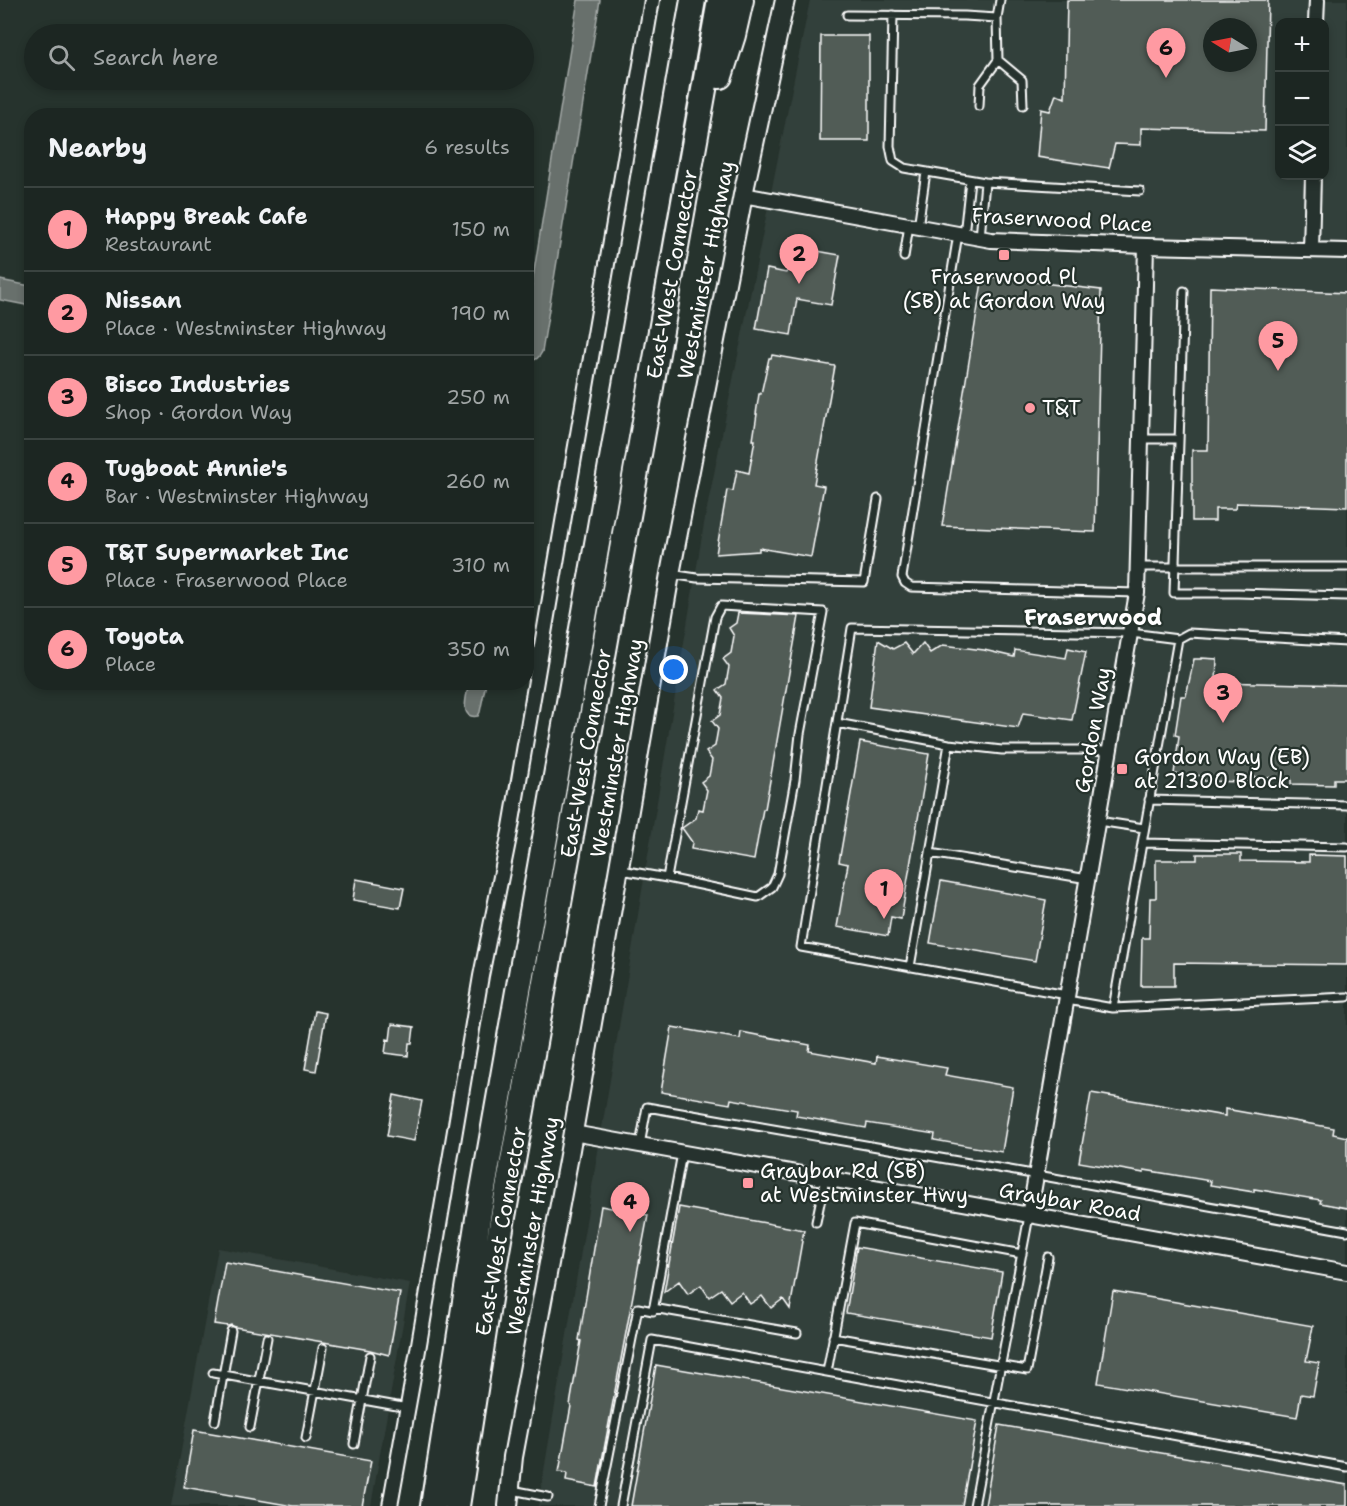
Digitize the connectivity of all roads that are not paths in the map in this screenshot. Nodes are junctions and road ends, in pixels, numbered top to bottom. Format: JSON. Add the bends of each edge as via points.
{"nodes":[{"id":1,"x":652,"y":0,"type":"edge"},
{"id":2,"x":693,"y":0,"type":"edge"},
{"id":3,"x":720,"y":0,"type":"edge"},
{"id":4,"x":741,"y":0,"type":"edge"},
{"id":5,"x":785,"y":0,"type":"edge"},
{"id":6,"x":1000,"y":0,"type":"edge"},
{"id":7,"x":1317,"y":0,"type":"edge"},
{"id":8,"x":848,"y":15,"type":"dead end"},
{"id":9,"x":892,"y":15,"type":"junction"},
{"id":10,"x":997,"y":18,"type":"junction"},
{"id":11,"x":1317,"y":18,"type":"edge"},
{"id":12,"x":998,"y":60,"type":"junction"},
{"id":13,"x":1023,"y":105,"type":"dead end"},
{"id":14,"x":979,"y":106,"type":"dead end"},
{"id":15,"x":926,"y":172,"type":"junction"},
{"id":16,"x":689,"y":176,"type":"junction"},
{"id":17,"x":970,"y":180,"type":"junction"},
{"id":18,"x":1313,"y":180,"type":"edge"},
{"id":19,"x":985,"y":182,"type":"junction"},
{"id":20,"x":1140,"y":191,"type":"dead end"},
{"id":21,"x":742,"y":195,"type":"junction"},
{"id":22,"x":913,"y":226,"type":"junction"},
{"id":23,"x":961,"y":235,"type":"junction"},
{"id":24,"x":980,"y":238,"type":"junction"},
{"id":25,"x":1146,"y":246,"type":"junction"},
{"id":26,"x":1311,"y":250,"type":"junction"},
{"id":27,"x":1347,"y":251,"type":"edge"},
{"id":28,"x":904,"y":257,"type":"dead end"},
{"id":29,"x":1184,"y":291,"type":"dead end"},
{"id":30,"x":1141,"y":439,"type":"junction"},
{"id":31,"x":1178,"y":440,"type":"junction"},
{"id":32,"x":878,"y":499,"type":"dead end"},
{"id":33,"x":1175,"y":566,"type":"junction"},
{"id":34,"x":1137,"y":567,"type":"junction"},
{"id":35,"x":1347,"y":567,"type":"edge"},
{"id":36,"x":670,"y":574,"type":"junction"},
{"id":37,"x":1137,"y":593,"type":"junction"},
{"id":38,"x":1347,"y":596,"type":"edge"},
{"id":39,"x":1131,"y":633,"type":"junction"},
{"id":40,"x":1178,"y":639,"type":"junction"},
{"id":41,"x":1347,"y":642,"type":"edge"},
{"id":42,"x":837,"y":723,"type":"junction"},
{"id":43,"x":949,"y":744,"type":"junction"},
{"id":44,"x":1110,"y":752,"type":"junction"},
{"id":45,"x":1149,"y":800,"type":"junction"},
{"id":46,"x":1347,"y":805,"type":"edge"},
{"id":47,"x":1098,"y":820,"type":"junction"},
{"id":48,"x":1144,"y":828,"type":"junction"},
{"id":49,"x":1142,"y":843,"type":"junction"},
{"id":50,"x":1347,"y":847,"type":"edge"},
{"id":51,"x":930,"y":853,"type":"junction"},
{"id":52,"x":618,"y":870,"type":"junction"},
{"id":53,"x":667,"y":878,"type":"junction"},
{"id":54,"x":1088,"y":879,"type":"junction"},
{"id":55,"x":910,"y":967,"type":"junction"},
{"id":56,"x":1347,"y":997,"type":"edge"},
{"id":57,"x":1067,"y":998,"type":"junction"},
{"id":58,"x":1113,"y":1008,"type":"junction"},
{"id":59,"x":573,"y":1133,"type":"junction"},
{"id":60,"x":640,"y":1145,"type":"junction"},
{"id":61,"x":682,"y":1153,"type":"junction"},
{"id":62,"x":1036,"y":1175,"type":"junction"},
{"id":63,"x":825,"y":1179,"type":"junction"},
{"id":64,"x":1029,"y":1216,"type":"junction"},
{"id":65,"x":816,"y":1222,"type":"dead end"},
{"id":66,"x":1347,"y":1231,"type":"edge"},
{"id":67,"x":1022,"y":1254,"type":"junction"},
{"id":68,"x":1048,"y":1257,"type":"dead end"},
{"id":69,"x":1347,"y":1272,"type":"edge"},
{"id":70,"x":653,"y":1308,"type":"junction"},
{"id":71,"x":231,"y":1330,"type":"dead end"},
{"id":72,"x":797,"y":1333,"type":"dead end"},
{"id":73,"x":833,"y":1337,"type":"junction"},
{"id":74,"x":267,"y":1338,"type":"dead end"},
{"id":75,"x":323,"y":1348,"type":"dead end"},
{"id":76,"x":370,"y":1356,"type":"dead end"},
{"id":77,"x":1000,"y":1366,"type":"junction"},
{"id":78,"x":827,"y":1372,"type":"junction"},
{"id":79,"x":213,"y":1373,"type":"dead end"},
{"id":80,"x":224,"y":1375,"type":"junction"},
{"id":81,"x":259,"y":1382,"type":"junction"},
{"id":82,"x":315,"y":1392,"type":"junction"},
{"id":83,"x":362,"y":1400,"type":"junction"},
{"id":84,"x":993,"y":1402,"type":"junction"},
{"id":85,"x":408,"y":1408,"type":"junction"},
{"id":86,"x":214,"y":1421,"type":"dead end"},
{"id":87,"x":250,"y":1427,"type":"dead end"},
{"id":88,"x":306,"y":1438,"type":"dead end"},
{"id":89,"x":354,"y":1444,"type":"dead end"},
{"id":90,"x":1347,"y":1467,"type":"edge"},
{"id":91,"x":548,"y":1497,"type":"dead end"},
{"id":92,"x":509,"y":1498,"type":"edge"},
{"id":93,"x":390,"y":1506,"type":"edge"},
{"id":94,"x":433,"y":1506,"type":"edge"},
{"id":95,"x":457,"y":1506,"type":"edge"},
{"id":96,"x":599,"y":1506,"type":"edge"},
{"id":97,"x":621,"y":1506,"type":"edge"},
{"id":98,"x":974,"y":1506,"type":"edge"}],
"edges":[{"from":1,"to":85,"type":"street"},
{"from":2,"to":94,"type":"highway","name":"East-West Connector","via":[[479,1212]]},
{"from":3,"to":16,"type":"highway","name":"East-West Connector"},
{"from":4,"to":16,"type":"highway"},
{"from":5,"to":21,"type":"main road","name":"Westminster Highway"},
{"from":6,"to":10,"type":"lane"},
{"from":7,"to":11,"type":"street"},
{"from":8,"to":9,"type":"lane"},
{"from":9,"to":10,"type":"lane"},
{"from":9,"to":15,"type":"lane","via":[[893,161],[904,168]]},
{"from":10,"to":12,"type":"lane"},
{"from":12,"to":13,"type":"lane","via":[[1022,80]]},
{"from":12,"to":14,"type":"lane","via":[[980,85]]},
{"from":15,"to":17,"type":"lane"},
{"from":15,"to":22,"type":"lane"},
{"from":16,"to":95,"type":"highway","name":"East-West Connector","via":[[493,1273]]},
{"from":17,"to":19,"type":"lane"},
{"from":17,"to":23,"type":"lane"},
{"from":18,"to":26,"type":"street"},
{"from":19,"to":20,"type":"lane"},
{"from":19,"to":24,"type":"lane"},
{"from":21,"to":22,"type":"street","name":"Fraserwood Place"},
{"from":21,"to":36,"type":"main road","name":"Westminster Highway"},
{"from":22,"to":23,"type":"street","name":"Fraserwood Place"},
{"from":22,"to":28,"type":"lane"},
{"from":23,"to":24,"type":"street","name":"Fraserwood Place"},
{"from":23,"to":37,"type":"lane","via":[[902,577],[911,587]]},
{"from":24,"to":25,"type":"street","name":"Fraserwood Place"},
{"from":25,"to":26,"type":"street","name":"Fraserwood Place"},
{"from":25,"to":30,"type":"street","name":"Gordon Way"},
{"from":26,"to":27,"type":"street","name":"Fraserwood Place"},
{"from":29,"to":31,"type":"lane"},
{"from":30,"to":31,"type":"lane"},
{"from":30,"to":34,"type":"street","name":"Gordon Way"},
{"from":31,"to":33,"type":"lane"},
{"from":32,"to":36,"type":"lane","via":[[864,582]]},
{"from":33,"to":34,"type":"lane"},
{"from":33,"to":35,"type":"lane"},
{"from":33,"to":38,"type":"lane","via":[[1174,593]]},
{"from":34,"to":37,"type":"street","name":"Gordon Way"},
{"from":36,"to":52,"type":"main road","name":"Westminster Highway"},
{"from":37,"to":39,"type":"street","name":"Gordon Way"},
{"from":39,"to":40,"type":"lane"},
{"from":39,"to":42,"type":"lane","via":[[852,628]]},
{"from":39,"to":44,"type":"street","name":"Gordon Way"},
{"from":40,"to":41,"type":"lane","via":[[1189,633]]},
{"from":40,"to":45,"type":"lane"},
{"from":42,"to":43,"type":"lane"},
{"from":42,"to":55,"type":"lane","via":[[801,947]]},
{"from":43,"to":44,"type":"lane","via":[[1002,750]]},
{"from":43,"to":51,"type":"lane"},
{"from":44,"to":47,"type":"street","name":"Gordon Way"},
{"from":45,"to":46,"type":"lane"},
{"from":45,"to":48,"type":"lane"},
{"from":47,"to":48,"type":"lane"},
{"from":47,"to":54,"type":"street","name":"Gordon Way"},
{"from":48,"to":49,"type":"lane"},
{"from":49,"to":50,"type":"lane"},
{"from":49,"to":58,"type":"lane"},
{"from":51,"to":54,"type":"lane"},
{"from":51,"to":55,"type":"lane"},
{"from":52,"to":53,"type":"lane"},
{"from":52,"to":59,"type":"main road","name":"Westminster Highway"},
{"from":53,"to":53,"type":"lane","via":[[758,897],[772,887],[780,864],[823,612],[721,606],[715,616]]},
{"from":54,"to":57,"type":"street","name":"Gordon Way"},
{"from":55,"to":57,"type":"lane"},
{"from":56,"to":58,"type":"lane"},
{"from":57,"to":58,"type":"lane"},
{"from":57,"to":62,"type":"street","name":"Gordon Way"},
{"from":59,"to":60,"type":"street","name":"Graybar Road"},
{"from":59,"to":92,"type":"main road","name":"Westminster Highway","via":[[513,1456]]},
{"from":60,"to":61,"type":"street","name":"Graybar Road"},
{"from":60,"to":62,"type":"lane","via":[[647,1107]]},
{"from":61,"to":63,"type":"street","name":"Graybar Road"},
{"from":61,"to":70,"type":"lane"},
{"from":62,"to":64,"type":"street","name":"Gordon Way"},
{"from":62,"to":66,"type":"lane"},
{"from":63,"to":64,"type":"street","name":"Graybar Road"},
{"from":63,"to":65,"type":"lane"},
{"from":64,"to":67,"type":"lane"},
{"from":64,"to":69,"type":"street","name":"Graybar Road"},
{"from":67,"to":73,"type":"lane","via":[[855,1223]]},
{"from":67,"to":77,"type":"lane"},
{"from":68,"to":77,"type":"lane","via":[[1027,1370]]},
{"from":70,"to":72,"type":"lane"},
{"from":70,"to":96,"type":"lane","via":[[638,1308]]},
{"from":71,"to":80,"type":"lane"},
{"from":73,"to":77,"type":"lane"},
{"from":73,"to":78,"type":"lane"},
{"from":74,"to":81,"type":"lane"},
{"from":75,"to":82,"type":"lane"},
{"from":76,"to":83,"type":"lane"},
{"from":77,"to":84,"type":"lane"},
{"from":78,"to":84,"type":"lane"},
{"from":78,"to":97,"type":"lane","via":[[652,1340]]},
{"from":79,"to":80,"type":"lane"},
{"from":80,"to":81,"type":"lane"},
{"from":80,"to":86,"type":"lane"},
{"from":81,"to":82,"type":"lane"},
{"from":81,"to":87,"type":"lane"},
{"from":82,"to":83,"type":"lane"},
{"from":82,"to":88,"type":"lane"},
{"from":83,"to":85,"type":"lane"},
{"from":83,"to":89,"type":"lane"},
{"from":84,"to":90,"type":"lane"},
{"from":84,"to":98,"type":"lane"},
{"from":85,"to":93,"type":"street"},
{"from":91,"to":92,"type":"lane"}]}
